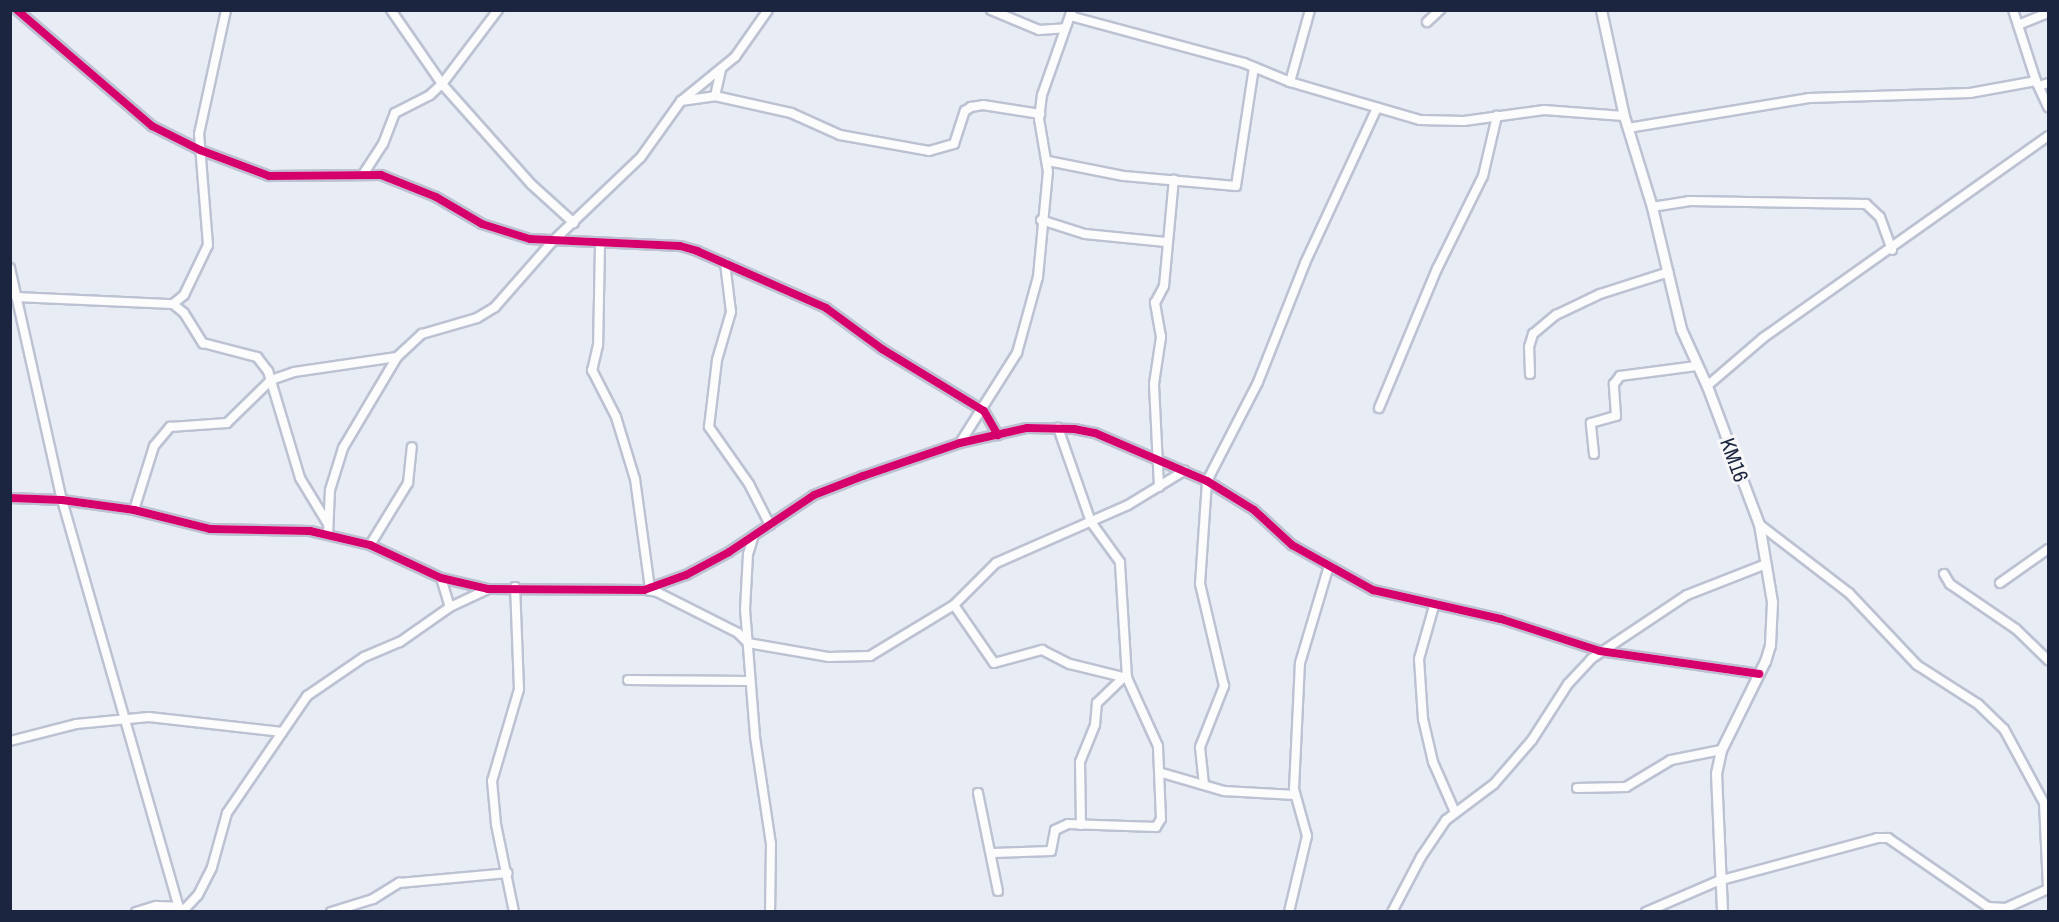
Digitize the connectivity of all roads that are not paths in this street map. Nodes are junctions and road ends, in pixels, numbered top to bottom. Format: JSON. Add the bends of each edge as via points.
{"nodes":[{"id":1,"x":17,"y":10,"type":"edge"},
{"id":2,"x":226,"y":10,"type":"edge"},
{"id":3,"x":391,"y":10,"type":"edge"},
{"id":4,"x":498,"y":10,"type":"edge"},
{"id":5,"x":768,"y":10,"type":"edge"},
{"id":6,"x":991,"y":10,"type":"edge"},
{"id":7,"x":1310,"y":10,"type":"edge"},
{"id":8,"x":1440,"y":10,"type":"edge"},
{"id":9,"x":1601,"y":10,"type":"edge"},
{"id":10,"x":2013,"y":10,"type":"edge"},
{"id":11,"x":1071,"y":13,"type":"edge"},
{"id":12,"x":2049,"y":13,"type":"edge"},
{"id":13,"x":1427,"y":22,"type":"dead end"},
{"id":14,"x":2018,"y":25,"type":"junction"},
{"id":15,"x":1065,"y":28,"type":"junction"},
{"id":16,"x":1254,"y":67,"type":"junction"},
{"id":17,"x":721,"y":69,"type":"junction"},
{"id":18,"x":1290,"y":82,"type":"junction"},
{"id":19,"x":2049,"y":83,"type":"edge"},
{"id":20,"x":442,"y":84,"type":"junction"},
{"id":21,"x":2037,"y":84,"type":"junction"},
{"id":22,"x":715,"y":96,"type":"junction"},
{"id":23,"x":681,"y":101,"type":"junction"},
{"id":24,"x":2049,"y":107,"type":"edge"},
{"id":25,"x":1376,"y":110,"type":"junction"},
{"id":26,"x":1040,"y":114,"type":"junction"},
{"id":27,"x":1497,"y":116,"type":"junction"},
{"id":28,"x":1624,"y":116,"type":"junction"},
{"id":29,"x":1628,"y":128,"type":"junction"},
{"id":30,"x":2049,"y":136,"type":"edge"},
{"id":31,"x":200,"y":150,"type":"junction"},
{"id":32,"x":1048,"y":161,"type":"junction"},
{"id":33,"x":364,"y":173,"type":"junction"},
{"id":34,"x":1174,"y":178,"type":"junction"},
{"id":35,"x":1652,"y":207,"type":"junction"},
{"id":36,"x":1041,"y":220,"type":"junction"},
{"id":37,"x":574,"y":223,"type":"junction"},
{"id":38,"x":1166,"y":242,"type":"junction"},
{"id":39,"x":551,"y":243,"type":"junction"},
{"id":40,"x":600,"y":245,"type":"junction"},
{"id":41,"x":1892,"y":250,"type":"junction"},
{"id":42,"x":725,"y":263,"type":"junction"},
{"id":43,"x":11,"y":269,"type":"edge"},
{"id":44,"x":1669,"y":272,"type":"junction"},
{"id":45,"x":16,"y":297,"type":"junction"},
{"id":46,"x":173,"y":304,"type":"junction"},
{"id":47,"x":397,"y":357,"type":"junction"},
{"id":48,"x":1696,"y":366,"type":"junction"},
{"id":49,"x":1530,"y":374,"type":"dead end"},
{"id":50,"x":271,"y":380,"type":"junction"},
{"id":51,"x":1707,"y":386,"type":"junction"},
{"id":52,"x":1379,"y":408,"type":"dead end"},
{"id":53,"x":984,"y":411,"type":"junction"},
{"id":54,"x":1058,"y":428,"type":"junction"},
{"id":55,"x":998,"y":435,"type":"junction"},
{"id":56,"x":960,"y":443,"type":"junction"},
{"id":57,"x":412,"y":447,"type":"dead end"},
{"id":58,"x":1594,"y":454,"type":"dead end"},
{"id":59,"x":1158,"y":461,"type":"junction"},
{"id":60,"x":1184,"y":471,"type":"junction"},
{"id":61,"x":1207,"y":481,"type":"junction"},
{"id":62,"x":1159,"y":487,"type":"junction"},
{"id":63,"x":10,"y":498,"type":"edge"},
{"id":64,"x":62,"y":500,"type":"junction"},
{"id":65,"x":134,"y":510,"type":"junction"},
{"id":66,"x":1091,"y":522,"type":"junction"},
{"id":67,"x":328,"y":524,"type":"junction"},
{"id":68,"x":1759,"y":524,"type":"junction"},
{"id":69,"x":770,"y":525,"type":"junction"},
{"id":70,"x":328,"y":535,"type":"junction"},
{"id":71,"x":753,"y":538,"type":"junction"},
{"id":72,"x":369,"y":546,"type":"junction"},
{"id":73,"x":2049,"y":549,"type":"edge"},
{"id":74,"x":1766,"y":564,"type":"junction"},
{"id":75,"x":1329,"y":567,"type":"junction"},
{"id":76,"x":1944,"y":574,"type":"dead end"},
{"id":77,"x":441,"y":578,"type":"junction"},
{"id":78,"x":2000,"y":583,"type":"dead end"},
{"id":79,"x":515,"y":587,"type":"junction"},
{"id":80,"x":488,"y":589,"type":"junction"},
{"id":81,"x":647,"y":589,"type":"junction"},
{"id":82,"x":954,"y":605,"type":"junction"},
{"id":83,"x":1434,"y":606,"type":"junction"},
{"id":84,"x":450,"y":607,"type":"junction"},
{"id":85,"x":748,"y":643,"type":"junction"},
{"id":86,"x":1600,"y":651,"type":"junction"},
{"id":87,"x":2049,"y":660,"type":"edge"},
{"id":88,"x":1760,"y":674,"type":"junction"},
{"id":89,"x":1125,"y":677,"type":"junction"},
{"id":90,"x":628,"y":680,"type":"dead end"},
{"id":91,"x":749,"y":681,"type":"junction"},
{"id":92,"x":123,"y":719,"type":"junction"},
{"id":93,"x":282,"y":732,"type":"junction"},
{"id":94,"x":10,"y":741,"type":"edge"},
{"id":95,"x":1720,"y":750,"type":"junction"},
{"id":96,"x":1162,"y":773,"type":"junction"},
{"id":97,"x":1204,"y":786,"type":"junction"},
{"id":98,"x":1577,"y":788,"type":"dead end"},
{"id":99,"x":978,"y":793,"type":"dead end"},
{"id":100,"x":1295,"y":795,"type":"junction"},
{"id":101,"x":1455,"y":812,"type":"junction"},
{"id":102,"x":1081,"y":825,"type":"junction"},
{"id":103,"x":993,"y":853,"type":"junction"},
{"id":104,"x":508,"y":873,"type":"junction"},
{"id":105,"x":1718,"y":881,"type":"junction"},
{"id":106,"x":2048,"y":889,"type":"edge"},
{"id":107,"x":998,"y":891,"type":"dead end"},
{"id":108,"x":180,"y":910,"type":"edge"},
{"id":109,"x":136,"y":912,"type":"edge"},
{"id":110,"x":331,"y":912,"type":"edge"},
{"id":111,"x":514,"y":912,"type":"edge"},
{"id":112,"x":770,"y":912,"type":"edge"},
{"id":113,"x":1289,"y":912,"type":"edge"},
{"id":114,"x":1392,"y":912,"type":"edge"},
{"id":115,"x":1646,"y":912,"type":"edge"},
{"id":116,"x":1722,"y":912,"type":"edge"}],
"edges":[{"from":1,"to":31,"type":"street","via":[[152,126]]},
{"from":2,"to":31,"type":"street","via":[[199,134]]},
{"from":3,"to":20,"type":"street"},
{"from":4,"to":20,"type":"street"},
{"from":5,"to":17,"type":"street","via":[[762,23]]},
{"from":6,"to":15,"type":"street","via":[[1039,30]]},
{"from":7,"to":18,"type":"street"},
{"from":8,"to":13,"type":"street"},
{"from":9,"to":28,"type":"street","name":"KM16"},
{"from":10,"to":14,"type":"street"},
{"from":11,"to":15,"type":"street"},
{"from":11,"to":16,"type":"street"},
{"from":12,"to":14,"type":"street"},
{"from":14,"to":21,"type":"street"},
{"from":15,"to":26,"type":"street","via":[[1047,74]]},
{"from":16,"to":18,"type":"street"},
{"from":16,"to":34,"type":"street","via":[[1236,186]]},
{"from":17,"to":22,"type":"street"},
{"from":17,"to":23,"type":"street"},
{"from":18,"to":25,"type":"street"},
{"from":19,"to":21,"type":"street"},
{"from":20,"to":33,"type":"street","via":[[430,95],[395,113],[383,144]]},
{"from":20,"to":37,"type":"street","via":[[531,183]]},
{"from":21,"to":24,"type":"street"},
{"from":21,"to":29,"type":"street","via":[[1971,93],[1809,98]]},
{"from":22,"to":23,"type":"street"},
{"from":22,"to":26,"type":"street","via":[[791,113],[840,135],[929,151],[954,144],[965,111],[970,107],[983,105]]},
{"from":23,"to":37,"type":"street","via":[[641,157]]},
{"from":25,"to":27,"type":"street","via":[[1420,120]]},
{"from":25,"to":61,"type":"street","via":[[1305,263],[1258,382]]},
{"from":26,"to":32,"type":"street"},
{"from":27,"to":28,"type":"street","via":[[1544,110]]},
{"from":27,"to":52,"type":"street","via":[[1483,176],[1437,269]]},
{"from":28,"to":29,"type":"street","name":"KM16"},
{"from":29,"to":35,"type":"street","name":"KM16"},
{"from":30,"to":41,"type":"street"},
{"from":31,"to":33,"type":"street","via":[[269,176]]},
{"from":31,"to":46,"type":"street","via":[[208,245],[184,295]]},
{"from":32,"to":34,"type":"street","via":[[1124,176]]},
{"from":32,"to":36,"type":"street"},
{"from":33,"to":39,"type":"street","via":[[418,189],[502,231]]},
{"from":34,"to":38,"type":"street"},
{"from":35,"to":41,"type":"street","via":[[1689,201],[1866,204],[1880,217]]},
{"from":35,"to":44,"type":"street","name":"KM16"},
{"from":36,"to":38,"type":"street","via":[[1085,234]]},
{"from":36,"to":53,"type":"street","via":[[1038,277],[1024,331],[1017,353]]},
{"from":37,"to":39,"type":"street"},
{"from":38,"to":59,"type":"street","via":[[1164,286],[1155,303],[1161,337],[1154,384]]},
{"from":39,"to":40,"type":"street"},
{"from":39,"to":47,"type":"street","via":[[487,314],[422,334]]},
{"from":40,"to":42,"type":"street","via":[[680,246]]},
{"from":40,"to":81,"type":"street","via":[[598,345],[592,370],[616,417],[634,479]]},
{"from":41,"to":51,"type":"street","via":[[1763,338]]},
{"from":42,"to":53,"type":"street","via":[[812,300]]},
{"from":42,"to":69,"type":"street","via":[[730,312],[717,360],[710,427],[749,484]]},
{"from":43,"to":45,"type":"street"},
{"from":44,"to":48,"type":"street","name":"KM16","via":[[1681,329]]},
{"from":44,"to":49,"type":"street","via":[[1600,294],[1556,315],[1533,334],[1529,347]]},
{"from":45,"to":46,"type":"street"},
{"from":45,"to":64,"type":"street"},
{"from":46,"to":50,"type":"street","via":[[184,313],[198,340],[247,351],[263,364]]},
{"from":47,"to":50,"type":"street","via":[[314,368]]},
{"from":47,"to":67,"type":"street","via":[[343,448],[330,490]]},
{"from":48,"to":51,"type":"street","name":"KM16"},
{"from":48,"to":58,"type":"street","via":[[1620,376],[1614,384],[1616,416],[1591,423]]},
{"from":50,"to":65,"type":"street","via":[[228,423],[177,424],[165,432],[150,455]]},
{"from":50,"to":67,"type":"street","via":[[300,478]]},
{"from":51,"to":68,"type":"street","name":"KM16"},
{"from":53,"to":55,"type":"street"},
{"from":53,"to":56,"type":"street"},
{"from":54,"to":55,"type":"street","via":[[1027,428]]},
{"from":54,"to":59,"type":"street","via":[[1095,433]]},
{"from":54,"to":66,"type":"street"},
{"from":55,"to":56,"type":"street"},
{"from":56,"to":69,"type":"street","via":[[814,495]]},
{"from":57,"to":72,"type":"street","via":[[408,483]]},
{"from":59,"to":60,"type":"street"},
{"from":59,"to":62,"type":"street"},
{"from":60,"to":61,"type":"street"},
{"from":60,"to":62,"type":"street"},
{"from":61,"to":75,"type":"street","via":[[1254,510],[1292,546]]},
{"from":61,"to":97,"type":"street","via":[[1200,584],[1224,686],[1200,747]]},
{"from":62,"to":66,"type":"street"},
{"from":63,"to":64,"type":"street"},
{"from":64,"to":65,"type":"street"},
{"from":64,"to":92,"type":"street"},
{"from":65,"to":70,"type":"street","via":[[210,529]]},
{"from":66,"to":82,"type":"street","via":[[996,563]]},
{"from":66,"to":89,"type":"street","via":[[1120,562]]},
{"from":67,"to":70,"type":"street"},
{"from":68,"to":74,"type":"street","name":"KM16"},
{"from":68,"to":106,"type":"street","via":[[1849,593],[1917,665],[1978,704],[2004,729],[2044,803]]},
{"from":69,"to":71,"type":"street"},
{"from":70,"to":72,"type":"street"},
{"from":71,"to":81,"type":"street","via":[[686,575]]},
{"from":71,"to":85,"type":"street","via":[[746,577]]},
{"from":72,"to":77,"type":"street"},
{"from":73,"to":78,"type":"street"},
{"from":74,"to":86,"type":"street","via":[[1687,595],[1622,642]]},
{"from":74,"to":88,"type":"street","name":"KM16","via":[[1772,624]]},
{"from":75,"to":83,"type":"street","via":[[1373,590]]},
{"from":75,"to":100,"type":"street","via":[[1300,663]]},
{"from":76,"to":87,"type":"street","via":[[1950,584],[2016,629]]},
{"from":77,"to":80,"type":"street"},
{"from":77,"to":84,"type":"street"},
{"from":79,"to":80,"type":"street"},
{"from":79,"to":81,"type":"street"},
{"from":79,"to":104,"type":"street","via":[[520,680],[492,781],[496,824]]},
{"from":80,"to":84,"type":"street"},
{"from":81,"to":85,"type":"street","via":[[738,633]]},
{"from":82,"to":85,"type":"street","via":[[870,656],[828,657]]},
{"from":82,"to":89,"type":"street","via":[[994,663],[1042,650],[1070,664]]},
{"from":83,"to":86,"type":"street","via":[[1501,619]]},
{"from":83,"to":101,"type":"street","via":[[1419,659],[1423,719],[1433,762]]},
{"from":84,"to":93,"type":"street","via":[[400,642],[332,676],[307,696]]},
{"from":85,"to":91,"type":"street"},
{"from":86,"to":88,"type":"street"},
{"from":86,"to":101,"type":"street","via":[[1568,684],[1532,740],[1494,784]]},
{"from":88,"to":95,"type":"street","name":"KM16"},
{"from":89,"to":96,"type":"street","via":[[1150,722]]},
{"from":89,"to":102,"type":"street","via":[[1096,707],[1095,725],[1079,767]]},
{"from":90,"to":91,"type":"street"},
{"from":91,"to":112,"type":"street","via":[[771,844]]},
{"from":92,"to":93,"type":"street","via":[[187,719]]},
{"from":92,"to":94,"type":"street","via":[[63,727]]},
{"from":92,"to":108,"type":"street"},
{"from":93,"to":108,"type":"street","via":[[227,813],[208,875]]},
{"from":95,"to":98,"type":"street","via":[[1671,759],[1626,787]]},
{"from":95,"to":105,"type":"street","name":"KM16","via":[[1715,801]]},
{"from":96,"to":97,"type":"street"},
{"from":96,"to":102,"type":"street","via":[[1161,819],[1156,827]]},
{"from":97,"to":100,"type":"street"},
{"from":99,"to":103,"type":"street"},
{"from":100,"to":113,"type":"street","via":[[1306,836]]},
{"from":101,"to":114,"type":"street","via":[[1421,857]]},
{"from":102,"to":103,"type":"street","via":[[1068,824],[1055,830],[1051,851]]},
{"from":103,"to":107,"type":"street"},
{"from":104,"to":110,"type":"street","via":[[399,883],[373,899]]},
{"from":104,"to":111,"type":"street"},
{"from":105,"to":106,"type":"street","via":[[1799,857],[1888,838],[1988,907],[2006,908]]},
{"from":105,"to":115,"type":"street"},
{"from":105,"to":116,"type":"street","name":"KM16"},
{"from":108,"to":109,"type":"street","via":[[156,906]]}]}
